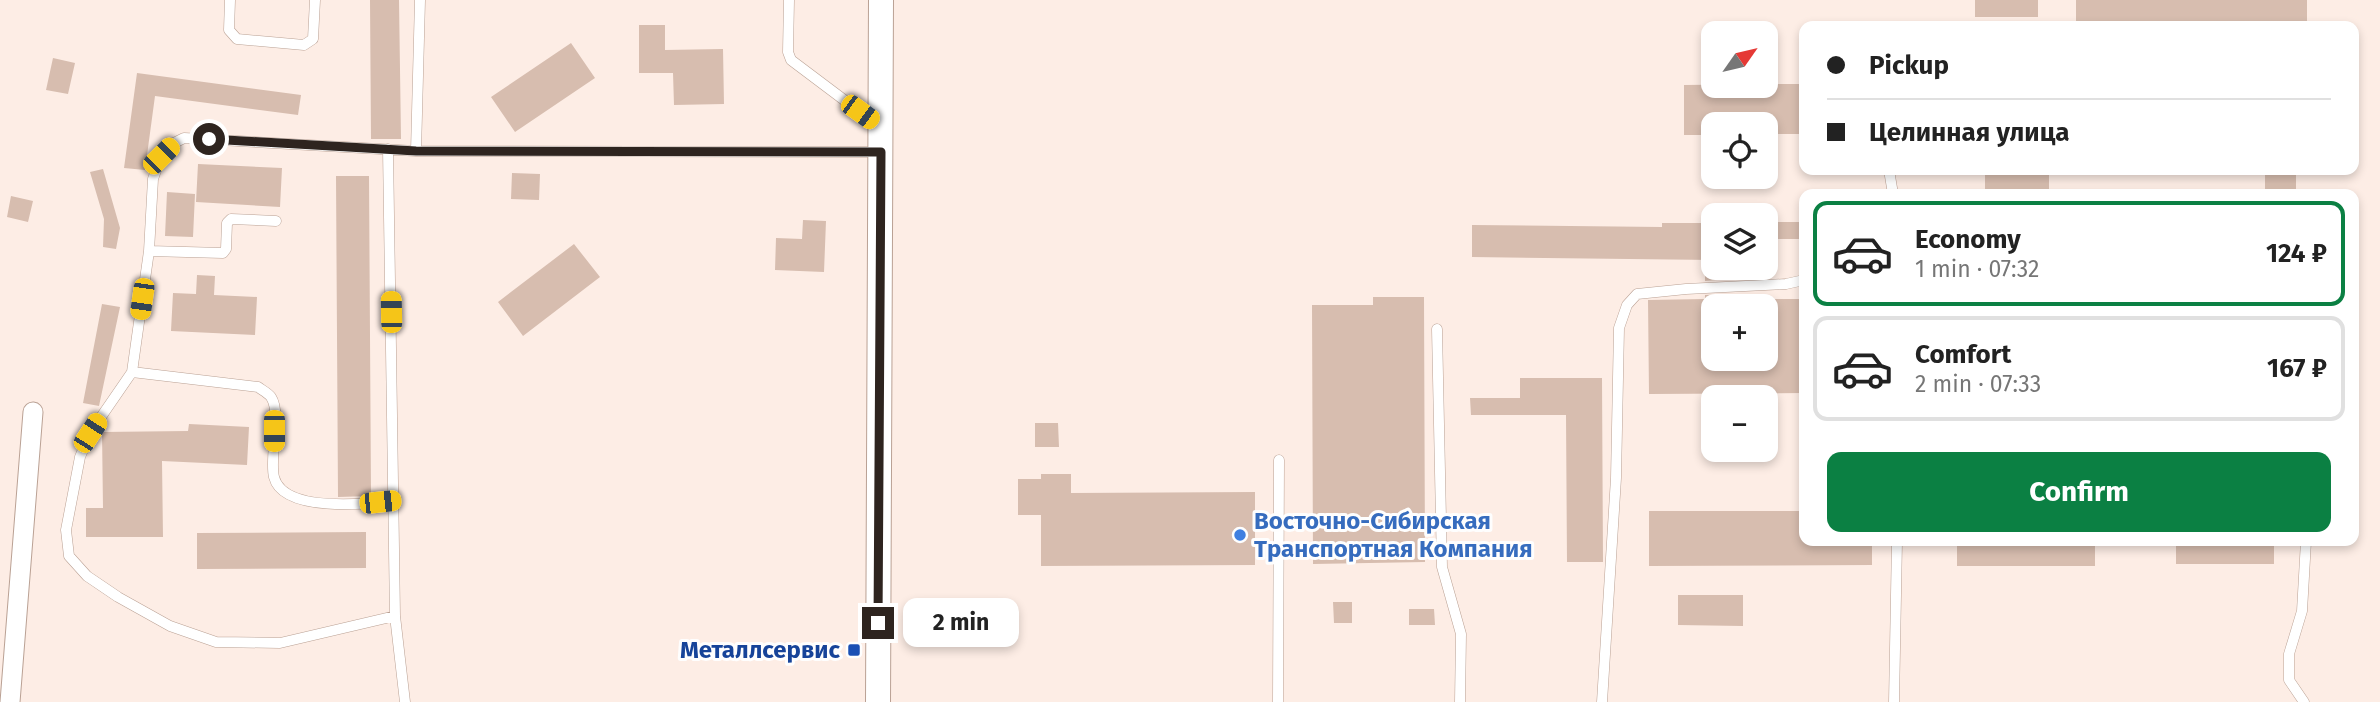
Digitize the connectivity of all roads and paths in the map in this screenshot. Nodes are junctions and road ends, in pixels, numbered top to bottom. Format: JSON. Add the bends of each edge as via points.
{"nodes":[{"id":1,"x":230,"y":0,"type":"edge"},
{"id":2,"x":315,"y":0,"type":"edge"},
{"id":3,"x":420,"y":0,"type":"edge"},
{"id":4,"x":789,"y":0,"type":"edge"},
{"id":5,"x":881,"y":0,"type":"edge"},
{"id":6,"x":881,"y":127,"type":"junction"},
{"id":7,"x":388,"y":149,"type":"junction"},
{"id":8,"x":416,"y":151,"type":"junction"},
{"id":9,"x":881,"y":152,"type":"junction"},
{"id":10,"x":276,"y":221,"type":"dead end"},
{"id":11,"x":149,"y":251,"type":"junction"},
{"id":12,"x":1799,"y":281,"type":"edge"},
{"id":13,"x":1437,"y":329,"type":"dead end"},
{"id":14,"x":132,"y":372,"type":"junction"},
{"id":15,"x":33,"y":412,"type":"dead end"},
{"id":16,"x":1279,"y":460,"type":"dead end"},
{"id":17,"x":394,"y":500,"type":"junction"},
{"id":18,"x":1897,"y":546,"type":"edge"},
{"id":19,"x":2306,"y":546,"type":"edge"},
{"id":20,"x":395,"y":617,"type":"junction"},
{"id":21,"x":10,"y":702,"type":"edge"},
{"id":22,"x":405,"y":702,"type":"edge"},
{"id":23,"x":878,"y":702,"type":"edge"},
{"id":24,"x":1278,"y":702,"type":"edge"},
{"id":25,"x":1460,"y":702,"type":"edge"},
{"id":26,"x":1602,"y":702,"type":"edge"},
{"id":27,"x":1894,"y":702,"type":"edge"},
{"id":28,"x":2304,"y":702,"type":"edge"}],
"edges":[{"from":1,"to":2,"type":"lane","via":[[229,30],[237,39],[304,46],[313,39]]},
{"from":3,"to":8,"type":"lane"},
{"from":4,"to":6,"type":"lane","via":[[791,60]]},
{"from":5,"to":6,"type":"street"},
{"from":6,"to":9,"type":"street"},
{"from":7,"to":8,"type":"lane"},
{"from":7,"to":11,"type":"lane","via":[[184,138],[161,156],[153,180]]},
{"from":7,"to":17,"type":"lane"},
{"from":8,"to":9,"type":"lane"},
{"from":9,"to":23,"type":"street"},
{"from":10,"to":11,"type":"lane","via":[[231,219],[223,253]]},
{"from":11,"to":14,"type":"lane"},
{"from":12,"to":26,"type":"lane","via":[[1637,294],[1627,305],[1619,328]]},
{"from":13,"to":25,"type":"lane","via":[[1442,567],[1461,634]]},
{"from":14,"to":17,"type":"lane","via":[[258,387],[271,396],[274,408],[274,477],[280,489],[326,504]]},
{"from":14,"to":20,"type":"lane","via":[[90,433],[80,457],[66,530],[69,556],[77,566],[118,597],[170,626],[216,642],[280,643]]},
{"from":15,"to":21,"type":"street"},
{"from":16,"to":24,"type":"lane"},
{"from":17,"to":20,"type":"lane"},
{"from":18,"to":27,"type":"lane"},
{"from":19,"to":28,"type":"lane","via":[[2302,611],[2289,654],[2289,680]]},
{"from":20,"to":22,"type":"lane"}]}
